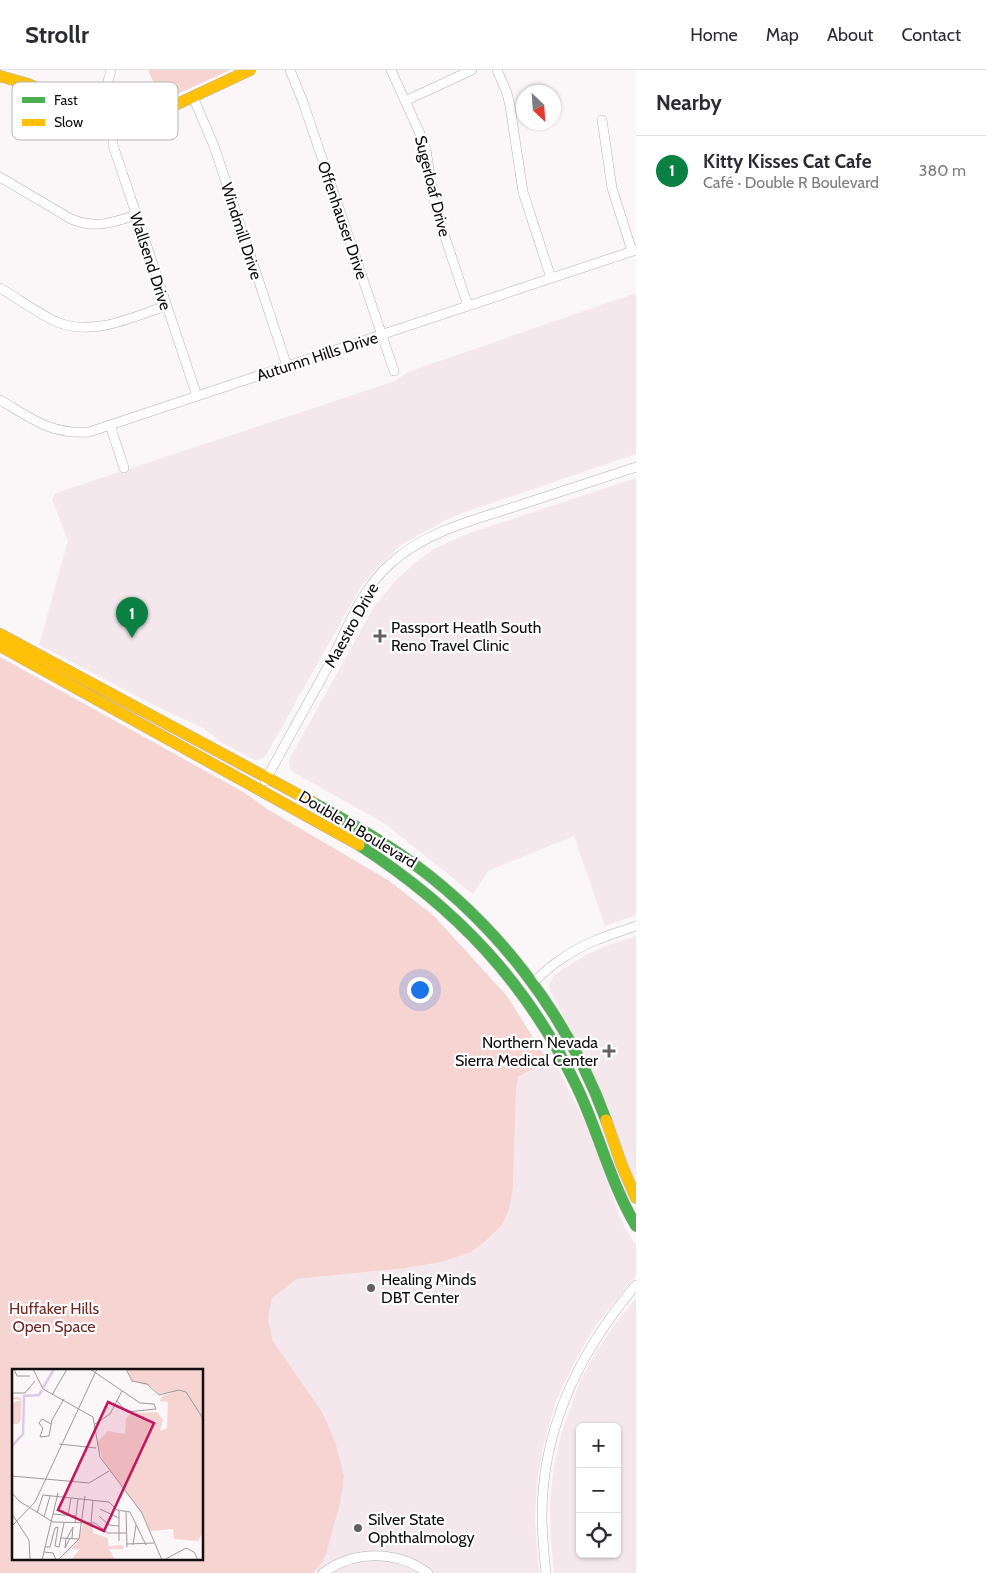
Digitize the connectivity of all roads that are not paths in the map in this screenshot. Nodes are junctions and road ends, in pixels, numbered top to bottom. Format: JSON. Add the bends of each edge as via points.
{"nodes":[{"id":1,"x":250,"y":70,"type":"edge"},
{"id":2,"x":290,"y":70,"type":"edge"},
{"id":3,"x":391,"y":70,"type":"edge"},
{"id":4,"x":472,"y":70,"type":"edge"},
{"id":5,"x":497,"y":70,"type":"edge"},
{"id":6,"x":0,"y":76,"type":"edge"},
{"id":7,"x":21,"y":82,"type":"edge"},
{"id":8,"x":193,"y":97,"type":"junction"},
{"id":9,"x":405,"y":101,"type":"junction"},
{"id":10,"x":178,"y":104,"type":"edge"},
{"id":11,"x":602,"y":120,"type":"dead end"},
{"id":12,"x":113,"y":140,"type":"edge"},
{"id":13,"x":0,"y":177,"type":"edge"},
{"id":14,"x":136,"y":215,"type":"junction"},
{"id":15,"x":634,"y":250,"type":"edge"},
{"id":16,"x":551,"y":278,"type":"junction"},
{"id":17,"x":0,"y":288,"type":"edge"},
{"id":18,"x":166,"y":306,"type":"junction"},
{"id":19,"x":468,"y":306,"type":"junction"},
{"id":20,"x":381,"y":335,"type":"junction"},
{"id":21,"x":287,"y":366,"type":"junction"},
{"id":22,"x":394,"y":371,"type":"dead end"},
{"id":23,"x":197,"y":396,"type":"junction"},
{"id":24,"x":0,"y":400,"type":"edge"},
{"id":25,"x":110,"y":426,"type":"junction"},
{"id":26,"x":636,"y":467,"type":"edge"},
{"id":27,"x":124,"y":468,"type":"dead end"},
{"id":28,"x":0,"y":634,"type":"edge"},
{"id":29,"x":0,"y":646,"type":"edge"},
{"id":30,"x":267,"y":778,"type":"junction"},
{"id":31,"x":261,"y":790,"type":"junction"},
{"id":32,"x":636,"y":926,"type":"edge"},
{"id":33,"x":533,"y":983,"type":"junction"},
{"id":34,"x":636,"y":1198,"type":"edge"},
{"id":35,"x":636,"y":1226,"type":"edge"},
{"id":36,"x":636,"y":1285,"type":"edge"},
{"id":37,"x":323,"y":1573,"type":"edge"},
{"id":38,"x":428,"y":1573,"type":"edge"},
{"id":39,"x":546,"y":1573,"type":"edge"}],
"edges":[{"from":1,"to":8,"type":"main road"},
{"from":2,"to":20,"type":"street","name":"Offenhauser Drive"},
{"from":3,"to":9,"type":"street","name":"Sugerloaf Drive"},
{"from":4,"to":9,"type":"street"},
{"from":5,"to":16,"type":"street","via":[[510,106],[523,192]]},
{"from":6,"to":7,"type":"main road"},
{"from":8,"to":10,"type":"main road"},
{"from":8,"to":21,"type":"street","name":"Windmill Drive","via":[[214,146]]},
{"from":9,"to":19,"type":"street","name":"Sugerloaf Drive","via":[[426,150],[435,207]]},
{"from":11,"to":15,"type":"street","via":[[612,188]]},
{"from":12,"to":14,"type":"street","name":"Wallsend Drive"},
{"from":13,"to":14,"type":"street","via":[[82,223],[104,225]]},
{"from":14,"to":18,"type":"street","name":"Wallsend Drive"},
{"from":15,"to":16,"type":"street","name":"Autumn Hills Drive"},
{"from":16,"to":19,"type":"street","name":"Autumn Hills Drive"},
{"from":17,"to":18,"type":"street","via":[[57,322],[81,328],[105,326]]},
{"from":18,"to":23,"type":"street","name":"Wallsend Drive"},
{"from":19,"to":20,"type":"street","name":"Autumn Hills Drive"},
{"from":20,"to":21,"type":"street","name":"Autumn Hills Drive"},
{"from":20,"to":22,"type":"street","name":"Offenhauser Drive"},
{"from":21,"to":23,"type":"street","name":"Autumn Hills Drive"},
{"from":23,"to":25,"type":"street","name":"Autumn Hills Drive"},
{"from":24,"to":25,"type":"street","name":"Autumn Hills Drive","via":[[59,431],[89,432]]},
{"from":25,"to":27,"type":"street"},
{"from":26,"to":30,"type":"street","name":"Maestro Drive","via":[[458,525],[426,539],[390,564],[361,601]]},
{"from":28,"to":30,"type":"main road","name":"Double R Boulevard"},
{"from":29,"to":31,"type":"main road","name":"Double R Boulevard"},
{"from":30,"to":31,"type":"street","name":"Maestro Drive"},
{"from":30,"to":33,"type":"main road","name":"Double R Boulevard","via":[[348,821],[423,871],[489,931]]},
{"from":31,"to":35,"type":"main road","name":"Double R Boulevard","via":[[396,868],[454,915],[502,966],[530,1004],[567,1065],[588,1111],[617,1192]]},
{"from":32,"to":33,"type":"street","via":[[577,949]]},
{"from":33,"to":34,"type":"main road","name":"Double R Boulevard","via":[[581,1062]]},
{"from":36,"to":39,"type":"street","via":[[584,1358],[556,1424],[548,1459],[542,1515]]},
{"from":37,"to":38,"type":"street","via":[[333,1566],[363,1556],[401,1559]]}]}
